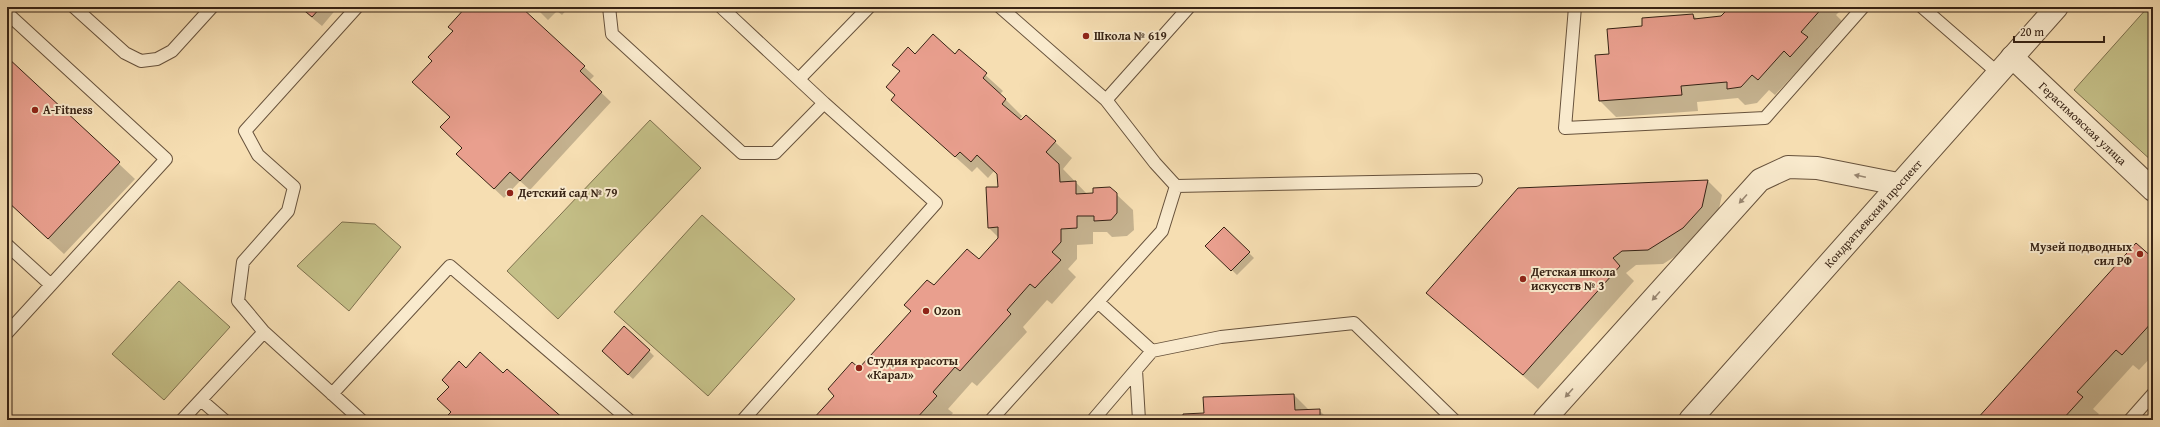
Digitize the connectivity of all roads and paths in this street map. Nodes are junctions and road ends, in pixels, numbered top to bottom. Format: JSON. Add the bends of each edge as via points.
{"nodes":[{"id":1,"x":74,"y":7,"type":"edge"},
{"id":2,"x":212,"y":7,"type":"edge"},
{"id":3,"x":357,"y":7,"type":"edge"},
{"id":4,"x":609,"y":7,"type":"edge"},
{"id":5,"x":721,"y":7,"type":"edge"},
{"id":6,"x":868,"y":7,"type":"edge"},
{"id":7,"x":1000,"y":7,"type":"edge"},
{"id":8,"x":1189,"y":7,"type":"edge"},
{"id":9,"x":1575,"y":7,"type":"edge"},
{"id":10,"x":1863,"y":7,"type":"edge"},
{"id":11,"x":1922,"y":7,"type":"edge"},
{"id":12,"x":2057,"y":7,"type":"edge"},
{"id":13,"x":7,"y":13,"type":"edge"},
{"id":14,"x":2012,"y":57,"type":"junction"},
{"id":15,"x":1998,"y":73,"type":"junction"},
{"id":16,"x":798,"y":79,"type":"junction"},
{"id":17,"x":1106,"y":100,"type":"junction"},
{"id":18,"x":824,"y":103,"type":"junction"},
{"id":19,"x":1476,"y":180,"type":"dead end"},
{"id":20,"x":1898,"y":184,"type":"junction"},
{"id":21,"x":1176,"y":186,"type":"junction"},
{"id":22,"x":2153,"y":190,"type":"edge"},
{"id":23,"x":7,"y":245,"type":"edge"},
{"id":24,"x":51,"y":285,"type":"junction"},
{"id":25,"x":1098,"y":302,"type":"junction"},
{"id":26,"x":264,"y":332,"type":"junction"},
{"id":27,"x":7,"y":333,"type":"edge"},
{"id":28,"x":1152,"y":351,"type":"junction"},
{"id":29,"x":1136,"y":370,"type":"junction"},
{"id":30,"x":332,"y":394,"type":"junction"},
{"id":31,"x":2153,"y":394,"type":"edge"},
{"id":32,"x":201,"y":400,"type":"junction"},
{"id":33,"x":182,"y":420,"type":"edge"},
{"id":34,"x":224,"y":420,"type":"edge"},
{"id":35,"x":362,"y":420,"type":"edge"},
{"id":36,"x":629,"y":420,"type":"edge"},
{"id":37,"x":743,"y":420,"type":"edge"},
{"id":38,"x":991,"y":420,"type":"edge"},
{"id":39,"x":1093,"y":420,"type":"edge"},
{"id":40,"x":1139,"y":420,"type":"edge"},
{"id":41,"x":1454,"y":420,"type":"edge"},
{"id":42,"x":1544,"y":420,"type":"edge"},
{"id":43,"x":1690,"y":420,"type":"edge"},
{"id":44,"x":2130,"y":420,"type":"edge"}],
"edges":[{"from":1,"to":2,"type":"lane","via":[[125,54],[141,62],[172,51]]},
{"from":3,"to":26,"type":"lane","via":[[244,131],[258,155],[294,187],[288,211],[243,262],[238,301]]},
{"from":4,"to":18,"type":"lane","via":[[612,34],[742,154],[775,153]]},
{"from":5,"to":16,"type":"lane"},
{"from":6,"to":16,"type":"lane"},
{"from":7,"to":17,"type":"lane"},
{"from":8,"to":17,"type":"lane"},
{"from":9,"to":10,"type":"lane","via":[[1565,128],[1765,118]]},
{"from":11,"to":15,"type":"lane"},
{"from":12,"to":14,"type":"street","name":"Кондратьевский проспект"},
{"from":13,"to":24,"type":"lane","via":[[166,159]]},
{"from":14,"to":15,"type":"street","name":"Кондратьевский проспект"},
{"from":14,"to":22,"type":"street","name":"Герасимовская улица"},
{"from":15,"to":20,"type":"street","name":"Кондратьевский проспект"},
{"from":16,"to":18,"type":"lane"},
{"from":17,"to":21,"type":"lane"},
{"from":18,"to":37,"type":"lane","via":[[936,202]]},
{"from":19,"to":21,"type":"lane"},
{"from":20,"to":42,"type":"street","one_way":true,"via":[[1817,168],[1788,167],[1760,180]]},
{"from":20,"to":43,"type":"street","name":"Кондратьевский проспект"},
{"from":21,"to":25,"type":"lane","via":[[1162,231]]},
{"from":23,"to":24,"type":"lane"},
{"from":24,"to":27,"type":"lane"},
{"from":25,"to":28,"type":"lane"},
{"from":25,"to":38,"type":"lane"},
{"from":26,"to":30,"type":"lane"},
{"from":26,"to":32,"type":"lane"},
{"from":28,"to":29,"type":"lane"},
{"from":28,"to":41,"type":"lane","via":[[1221,337],[1354,323]]},
{"from":29,"to":39,"type":"lane"},
{"from":29,"to":40,"type":"lane"},
{"from":30,"to":35,"type":"lane"},
{"from":30,"to":36,"type":"lane","via":[[450,266]]},
{"from":31,"to":44,"type":"lane"},
{"from":32,"to":33,"type":"lane"},
{"from":32,"to":34,"type":"lane"}]}
